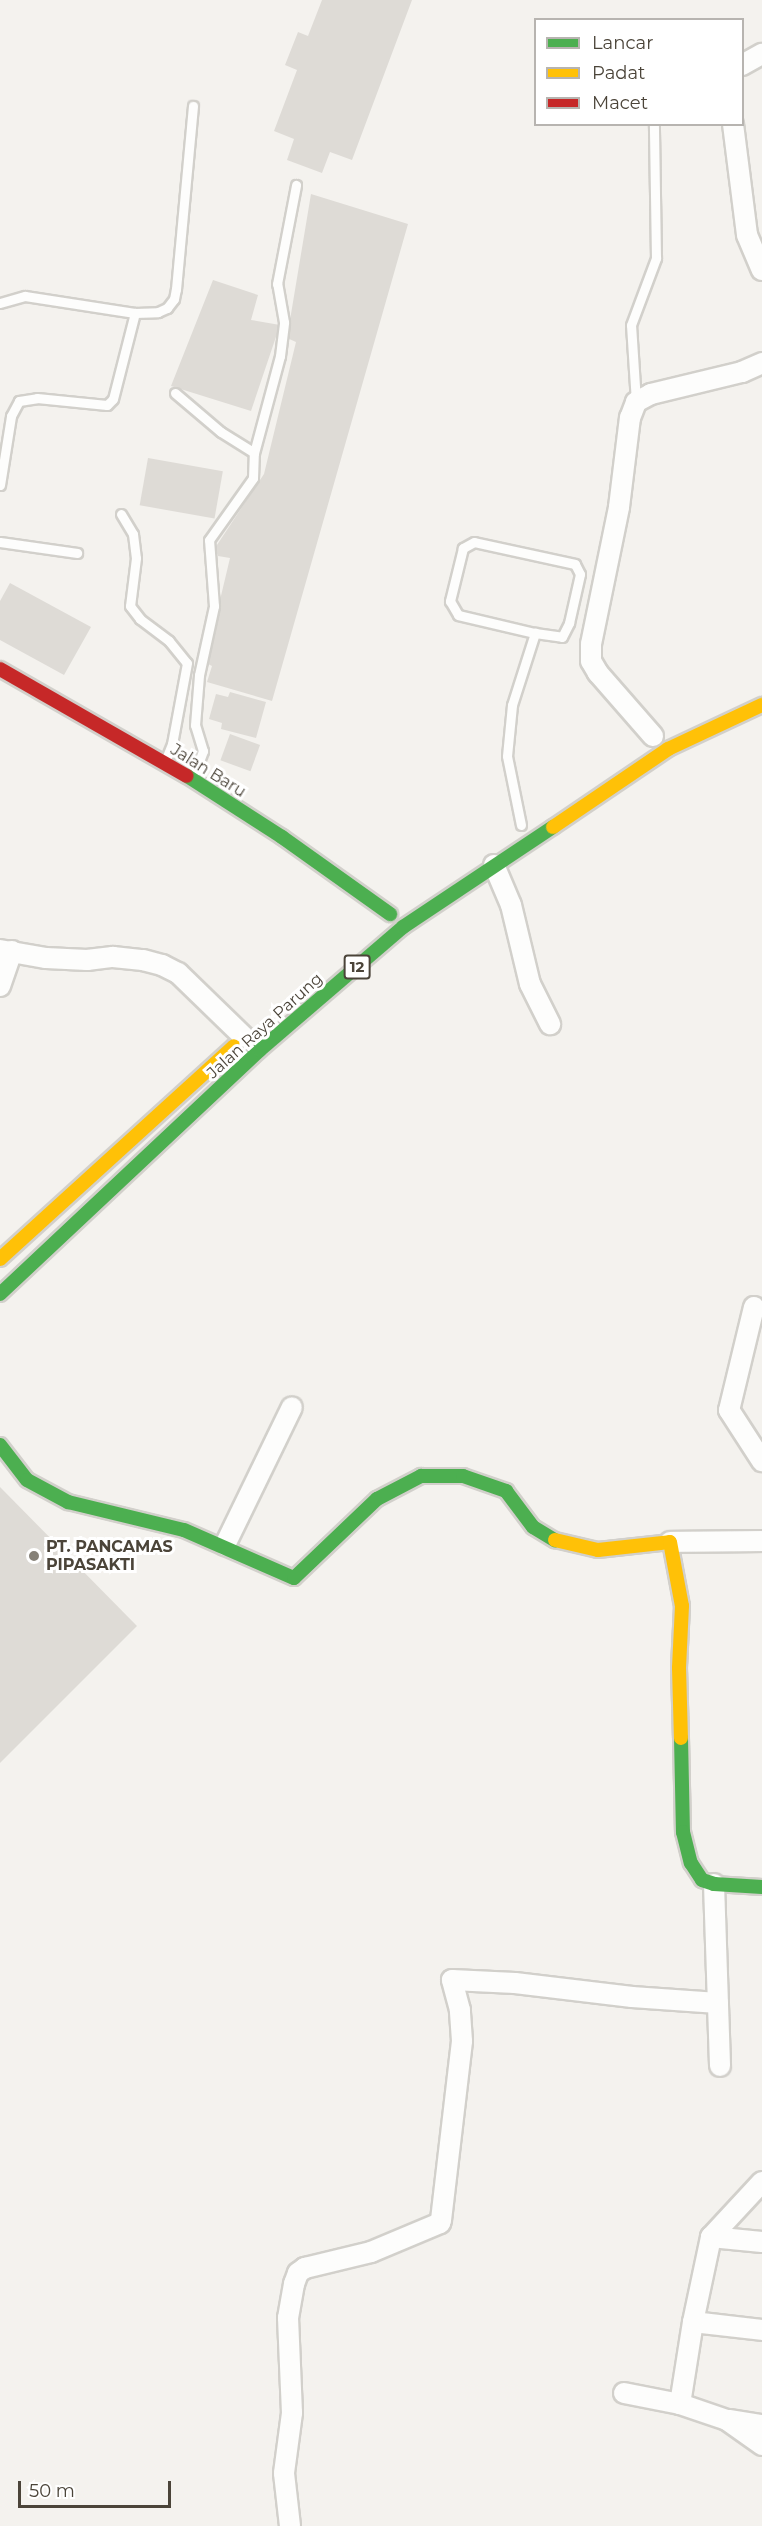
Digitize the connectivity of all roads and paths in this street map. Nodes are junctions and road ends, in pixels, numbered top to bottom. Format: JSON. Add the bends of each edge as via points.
{"nodes":[{"id":1,"x":762,"y":54,"type":"edge"},
{"id":2,"x":744,"y":64,"type":"edge"},
{"id":3,"x":193,"y":106,"type":"dead end"},
{"id":4,"x":654,"y":126,"type":"edge"},
{"id":5,"x":733,"y":126,"type":"edge"},
{"id":6,"x":296,"y":185,"type":"dead end"},
{"id":7,"x":762,"y":270,"type":"edge"},
{"id":8,"x":0,"y":303,"type":"edge"},
{"id":9,"x":135,"y":313,"type":"junction"},
{"id":10,"x":762,"y":363,"type":"edge"},
{"id":11,"x":175,"y":393,"type":"dead end"},
{"id":12,"x":636,"y":402,"type":"junction"},
{"id":13,"x":254,"y":453,"type":"junction"},
{"id":14,"x":0,"y":485,"type":"edge"},
{"id":15,"x":121,"y":514,"type":"dead end"},
{"id":16,"x":0,"y":542,"type":"edge"},
{"id":17,"x":77,"y":553,"type":"dead end"},
{"id":18,"x":535,"y":633,"type":"junction"},
{"id":19,"x":0,"y":669,"type":"edge"},
{"id":20,"x":762,"y":705,"type":"edge"},
{"id":21,"x":653,"y":736,"type":"dead end"},
{"id":22,"x":165,"y":764,"type":"junction"},
{"id":23,"x":192,"y":779,"type":"junction"},
{"id":24,"x":521,"y":825,"type":"dead end"},
{"id":25,"x":494,"y":865,"type":"junction"},
{"id":26,"x":390,"y":915,"type":"dead end"},
{"id":27,"x":6,"y":950,"type":"edge"},
{"id":28,"x":0,"y":986,"type":"edge"},
{"id":29,"x":550,"y":1024,"type":"dead end"},
{"id":30,"x":248,"y":1033,"type":"joint"},
{"id":31,"x":0,"y":1258,"type":"edge"},
{"id":32,"x":0,"y":1294,"type":"edge"},
{"id":33,"x":754,"y":1307,"type":"dead end"},
{"id":34,"x":292,"y":1407,"type":"dead end"},
{"id":35,"x":0,"y":1445,"type":"edge"},
{"id":36,"x":762,"y":1461,"type":"edge"},
{"id":37,"x":762,"y":1541,"type":"edge"},
{"id":38,"x":670,"y":1542,"type":"junction"},
{"id":39,"x":225,"y":1545,"type":"junction"},
{"id":40,"x":714,"y":1884,"type":"junction"},
{"id":41,"x":762,"y":1887,"type":"edge"},
{"id":42,"x":718,"y":2003,"type":"junction"},
{"id":43,"x":720,"y":2066,"type":"dead end"},
{"id":44,"x":762,"y":2182,"type":"edge"},
{"id":45,"x":711,"y":2237,"type":"junction"},
{"id":46,"x":762,"y":2242,"type":"edge"},
{"id":47,"x":693,"y":2322,"type":"junction"},
{"id":48,"x":762,"y":2330,"type":"edge"},
{"id":49,"x":624,"y":2393,"type":"dead end"},
{"id":50,"x":680,"y":2404,"type":"junction"},
{"id":51,"x":727,"y":2420,"type":"junction"},
{"id":52,"x":762,"y":2425,"type":"edge"},
{"id":53,"x":762,"y":2445,"type":"edge"},
{"id":54,"x":290,"y":2526,"type":"edge"}],
"edges":[{"from":1,"to":2,"type":"street"},
{"from":3,"to":9,"type":"lane","via":[[174,299],[158,312]]},
{"from":4,"to":12,"type":"lane","via":[[656,258],[631,325]]},
{"from":5,"to":7,"type":"street","via":[[747,235]]},
{"from":6,"to":13,"type":"lane","via":[[277,284],[284,322],[280,356]]},
{"from":8,"to":9,"type":"lane","via":[[25,296]]},
{"from":9,"to":14,"type":"lane","via":[[113,399],[107,405],[37,398],[19,401],[11,416]]},
{"from":10,"to":12,"type":"street","via":[[742,372],[651,394]]},
{"from":11,"to":13,"type":"lane","via":[[221,432]]},
{"from":12,"to":21,"type":"street","via":[[630,418],[619,507],[591,644],[591,661]]},
{"from":13,"to":23,"type":"lane","via":[[253,478],[209,540],[214,606],[199,675],[195,725],[203,751]]},
{"from":15,"to":22,"type":"lane","via":[[133,534],[136,558],[130,606],[169,641],[186,663]]},
{"from":16,"to":17,"type":"lane"},
{"from":18,"to":18,"type":"lane","via":[[562,637],[580,574],[575,564],[474,542],[463,548],[450,602],[458,615]]},
{"from":18,"to":24,"type":"lane","via":[[512,705],[507,756]]},
{"from":19,"to":22,"type":"main road","name":"Jalan Baru"},
{"from":20,"to":25,"type":"main road","name":"Jalan Raya Parung","number":"12","via":[[668,749]]},
{"from":22,"to":23,"type":"main road","name":"Jalan Baru"},
{"from":23,"to":26,"type":"main road","name":"Jalan Baru","via":[[282,837]]},
{"from":25,"to":29,"type":"street","via":[[511,905],[531,984]]},
{"from":25,"to":32,"type":"main road","name":"Jalan Raya Parung","number":"12","via":[[403,927],[260,1050]]},
{"from":27,"to":28,"type":"street"},
{"from":27,"to":30,"type":"street","via":[[46,958],[113,957],[162,965],[178,973]]},
{"from":30,"to":31,"type":"main road","name":"Jalan Raya Parung"},
{"from":33,"to":36,"type":"street","via":[[729,1410]]},
{"from":34,"to":39,"type":"street"},
{"from":35,"to":39,"type":"main road","via":[[27,1480],[68,1503],[184,1530]]},
{"from":37,"to":38,"type":"street"},
{"from":38,"to":39,"type":"main road","via":[[598,1550],[560,1543],[533,1527],[506,1491],[463,1476],[421,1476],[377,1500],[294,1578]]},
{"from":38,"to":40,"type":"main road","via":[[682,1606],[683,1832],[695,1872],[702,1880]]},
{"from":40,"to":41,"type":"main road"},
{"from":40,"to":42,"type":"street"},
{"from":42,"to":43,"type":"street"},
{"from":42,"to":54,"type":"street","via":[[452,1980],[460,2010],[462,2041],[440,2223],[371,2252],[305,2268],[294,2284],[288,2318],[292,2413],[284,2473]]},
{"from":44,"to":45,"type":"street"},
{"from":45,"to":46,"type":"street"},
{"from":45,"to":47,"type":"street"},
{"from":47,"to":48,"type":"street"},
{"from":47,"to":50,"type":"street"},
{"from":49,"to":50,"type":"street"},
{"from":50,"to":51,"type":"street"},
{"from":51,"to":52,"type":"street"},
{"from":51,"to":53,"type":"street"}]}
